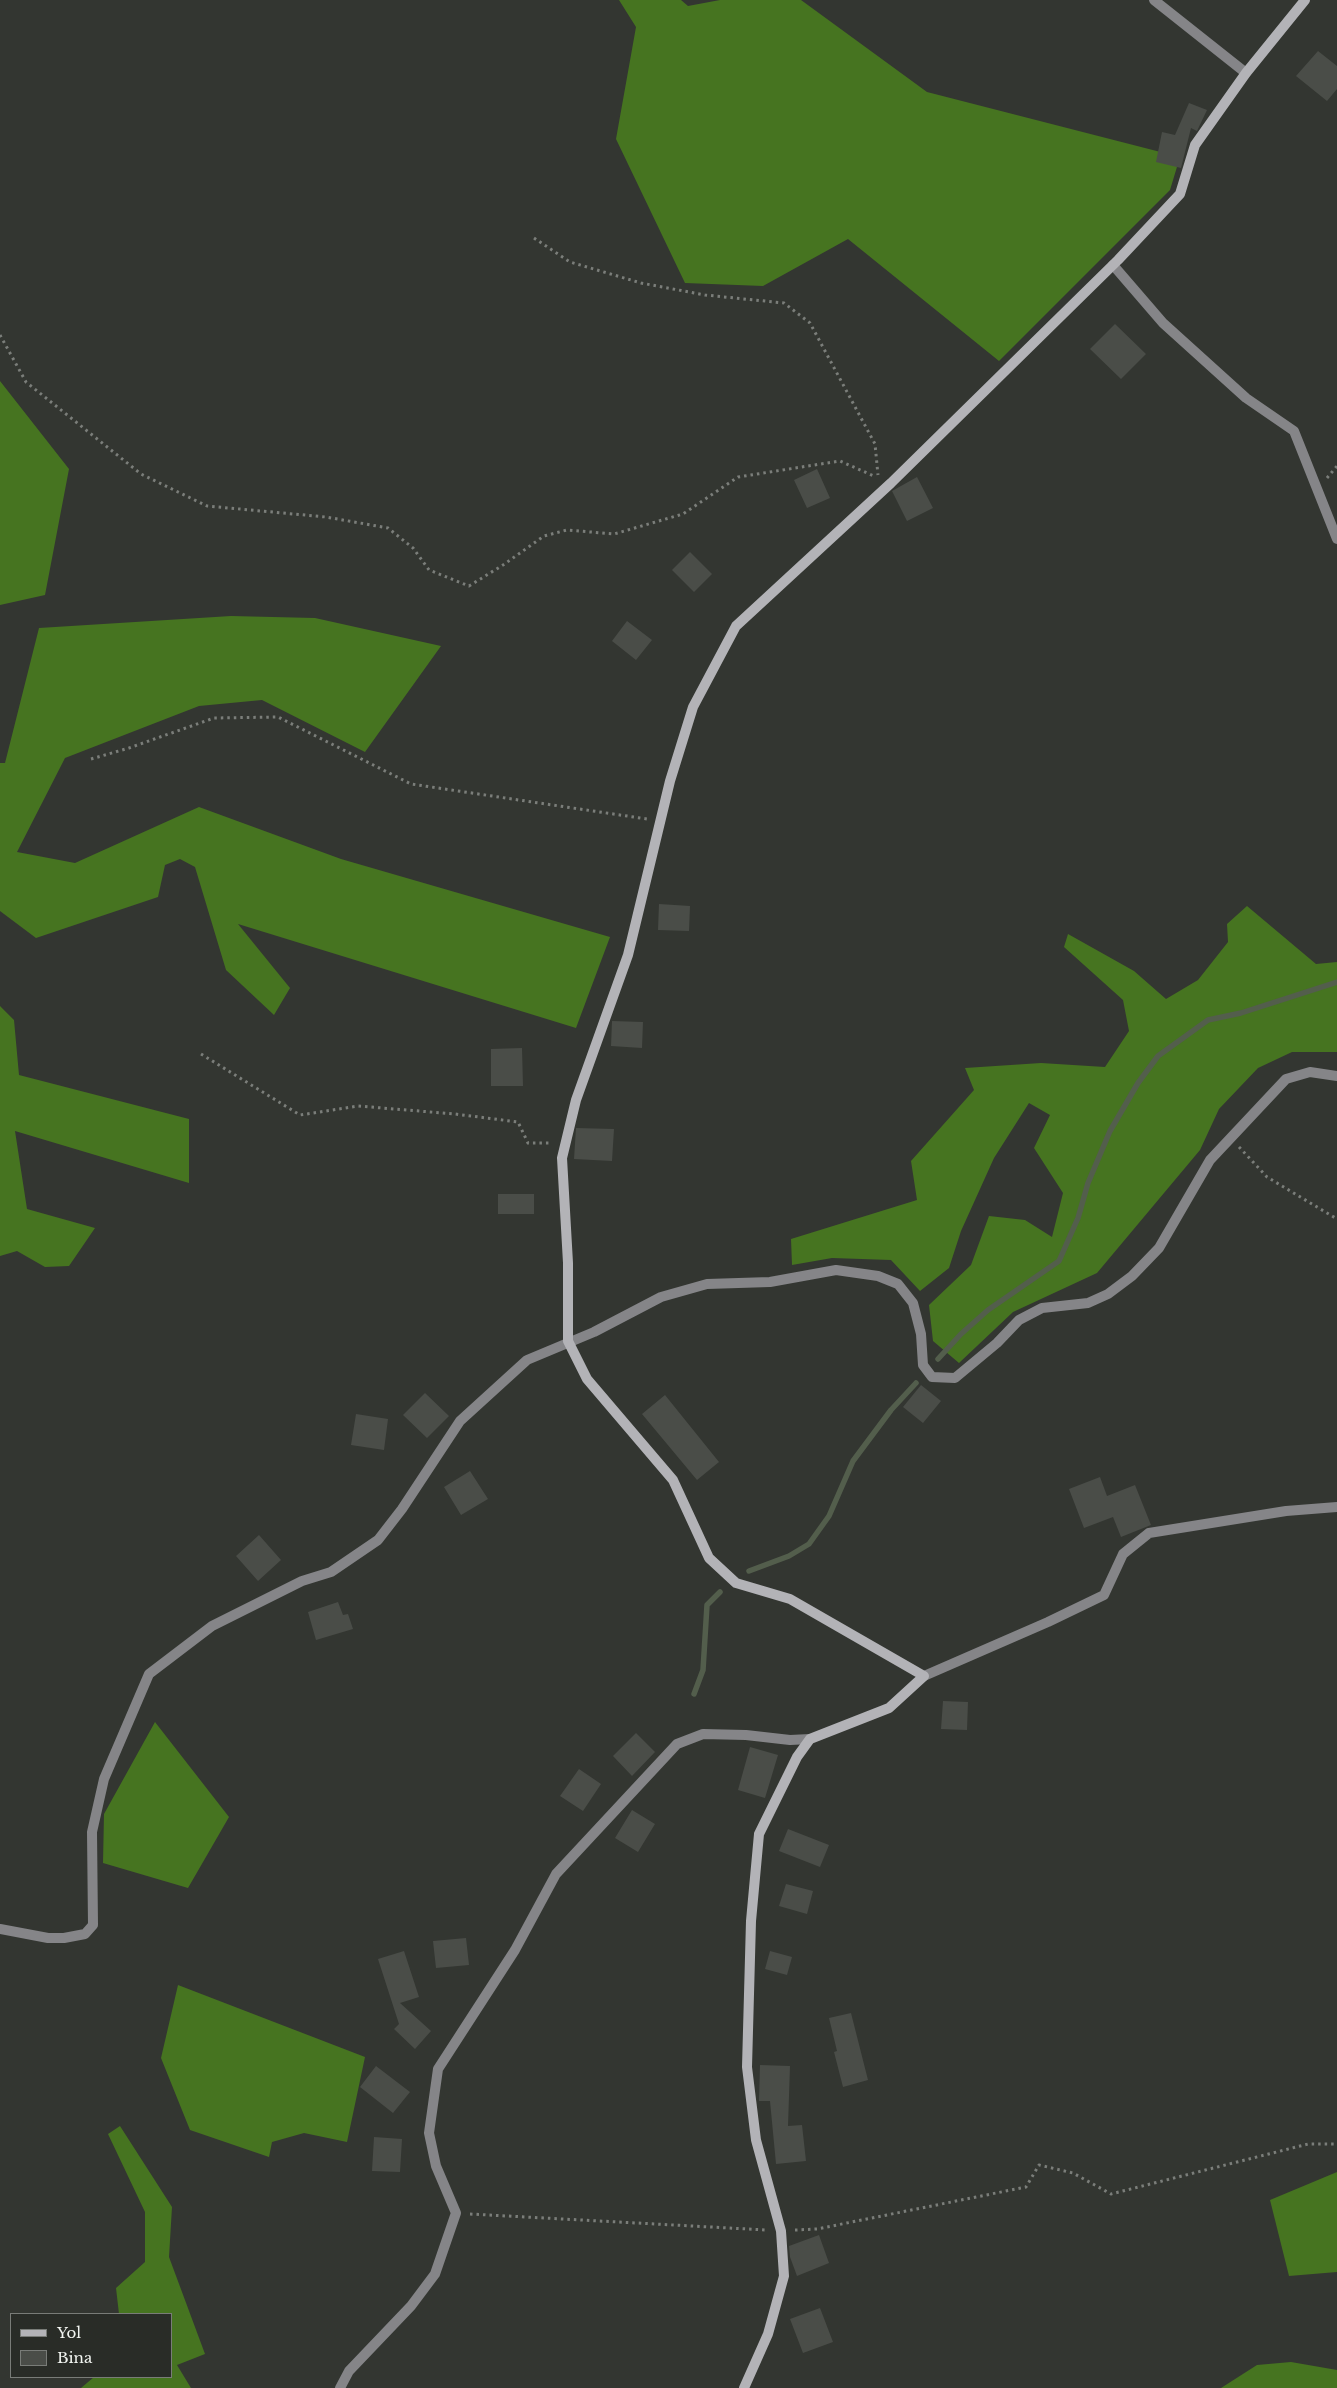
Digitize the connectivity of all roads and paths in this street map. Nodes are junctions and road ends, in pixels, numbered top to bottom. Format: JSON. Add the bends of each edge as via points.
{"nodes":[{"id":1,"x":1154,"y":0,"type":"edge"},
{"id":2,"x":1305,"y":0,"type":"edge"},
{"id":3,"x":1246,"y":73,"type":"junction"},
{"id":4,"x":534,"y":238,"type":"dead end"},
{"id":5,"x":1113,"y":265,"type":"junction"},
{"id":6,"x":0,"y":335,"type":"edge"},
{"id":7,"x":1337,"y":539,"type":"edge"},
{"id":8,"x":91,"y":759,"type":"dead end"},
{"id":9,"x":660,"y":821,"type":"junction"},
{"id":10,"x":201,"y":1054,"type":"dead end"},
{"id":11,"x":1337,"y":1076,"type":"edge"},
{"id":12,"x":567,"y":1136,"type":"junction"},
{"id":13,"x":1230,"y":1138,"type":"junction"},
{"id":14,"x":1337,"y":1219,"type":"edge"},
{"id":15,"x":568,"y":1341,"type":"junction"},
{"id":16,"x":1337,"y":1507,"type":"edge"},
{"id":17,"x":924,"y":1676,"type":"junction"},
{"id":18,"x":810,"y":1739,"type":"junction"},
{"id":19,"x":0,"y":1929,"type":"edge"},
{"id":20,"x":1337,"y":2144,"type":"edge"},
{"id":21,"x":456,"y":2213,"type":"junction"},
{"id":22,"x":781,"y":2231,"type":"junction"},
{"id":23,"x":340,"y":2388,"type":"edge"},
{"id":24,"x":744,"y":2388,"type":"edge"}],
"edges":[{"from":1,"to":3,"type":"street"},
{"from":2,"to":3,"type":"street"},
{"from":3,"to":5,"type":"street","via":[[1195,145],[1180,194]]},
{"from":4,"to":6,"type":"path","via":[[570,262],[640,283],[784,304],[810,323],[875,444],[879,478],[840,461],[738,477],[683,514],[614,534],[566,530],[544,536],[469,586],[429,570],[413,548],[388,528],[326,517],[208,506],[142,474],[26,382]]},
{"from":5,"to":7,"type":"street","via":[[1163,323],[1246,398],[1294,431]]},
{"from":5,"to":9,"type":"street","via":[[891,483],[736,626],[693,707]]},
{"from":8,"to":9,"type":"path","via":[[214,718],[278,717],[411,784]]},
{"from":9,"to":12,"type":"street","via":[[628,955],[576,1100]]},
{"from":10,"to":12,"type":"path","via":[[300,1114],[358,1106],[518,1122],[528,1144],[547,1145]]},
{"from":11,"to":13,"type":"street","via":[[1310,1072],[1286,1079]]},
{"from":12,"to":15,"type":"street","via":[[562,1158],[568,1263]]},
{"from":13,"to":14,"type":"path","via":[[1267,1177]]},
{"from":13,"to":15,"type":"street","via":[[1210,1160],[1159,1248],[1132,1276],[1108,1294],[1088,1303],[1042,1308],[1019,1320],[997,1344],[955,1378],[932,1377],[923,1365],[922,1334],[913,1303],[898,1284],[878,1276],[836,1270],[770,1282],[707,1284],[662,1297],[594,1332]]},
{"from":15,"to":17,"type":"street","via":[[587,1379],[673,1480],[709,1558],[736,1583],[790,1599]]},
{"from":15,"to":19,"type":"street","via":[[527,1360],[460,1421],[378,1540],[331,1572],[302,1580],[212,1626],[149,1674],[104,1779],[92,1832],[93,1925],[85,1934],[64,1938]]},
{"from":16,"to":17,"type":"street","via":[[1286,1511],[1149,1534],[1123,1554],[1104,1594]]},
{"from":17,"to":18,"type":"street","via":[[889,1708]]},
{"from":18,"to":21,"type":"street","via":[[703,1734],[677,1744],[556,1874],[515,1950],[438,2069],[428,2133],[436,2166]]},
{"from":18,"to":22,"type":"street","via":[[797,1757],[760,1834],[751,1921],[747,2067],[756,2140]]},
{"from":20,"to":22,"type":"path","via":[[1308,2144],[1112,2194],[1073,2173],[1039,2165],[1026,2186],[817,2229]]},
{"from":21,"to":22,"type":"path"},
{"from":21,"to":23,"type":"street","via":[[435,2274],[411,2306],[349,2371]]},
{"from":22,"to":24,"type":"street","via":[[784,2276],[768,2334]]}]}
